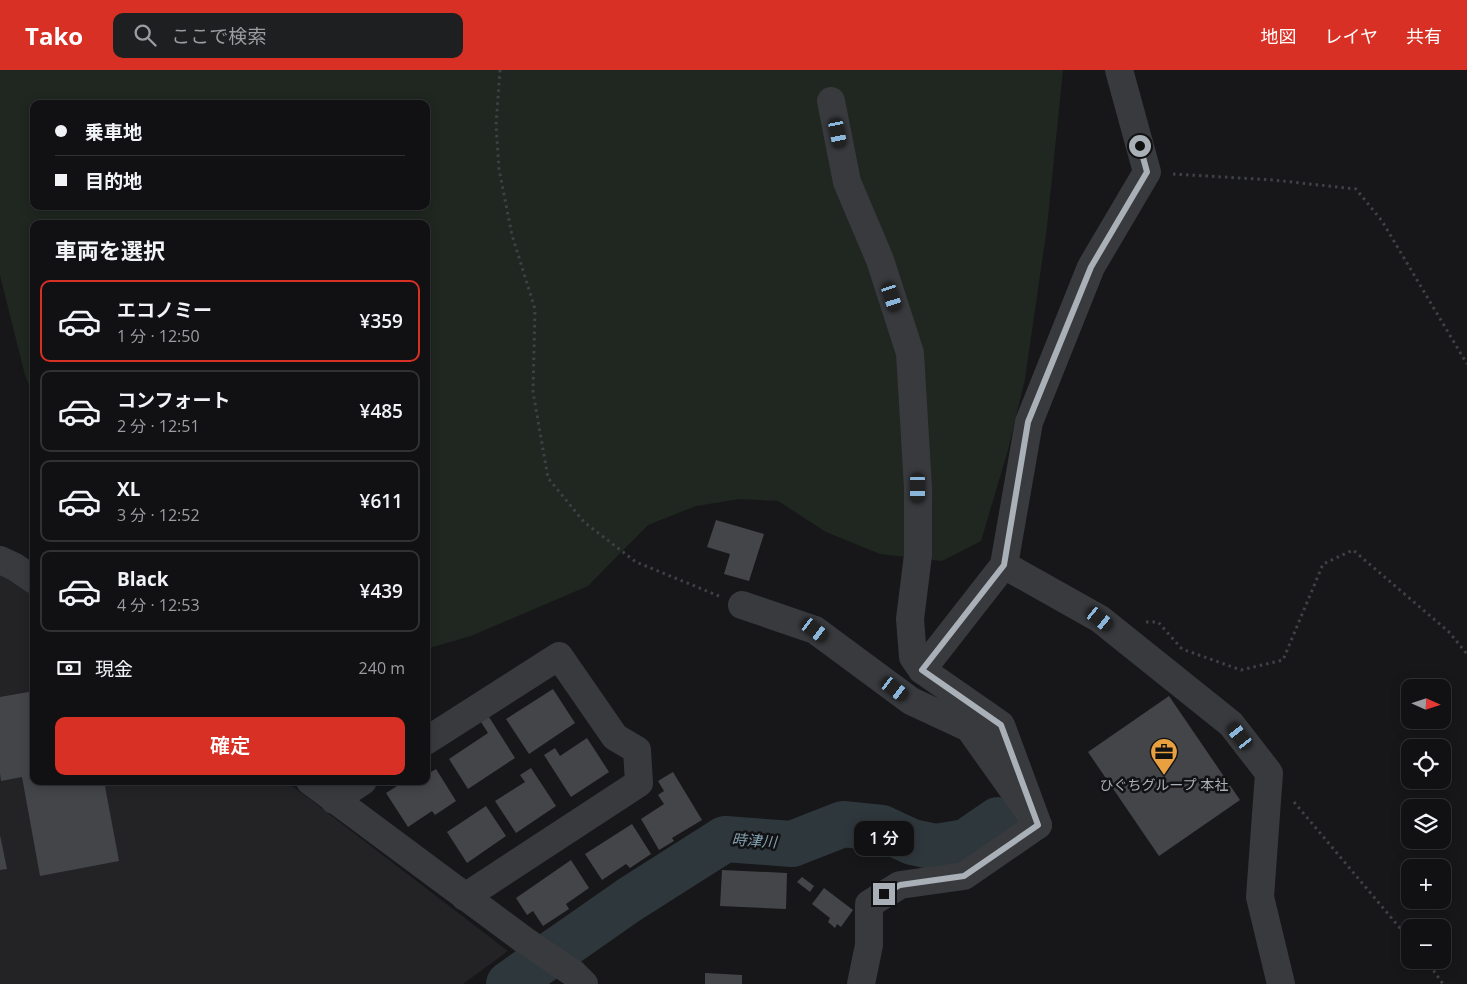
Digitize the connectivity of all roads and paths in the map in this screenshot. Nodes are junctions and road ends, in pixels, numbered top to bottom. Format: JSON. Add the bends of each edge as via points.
{"nodes":[{"id":1,"x":500,"y":70,"type":"edge"},
{"id":2,"x":1119,"y":70,"type":"edge"},
{"id":3,"x":831,"y":101,"type":"dead end"},
{"id":4,"x":1147,"y":172,"type":"junction"},
{"id":5,"x":1467,"y":364,"type":"edge"},
{"id":6,"x":0,"y":560,"type":"edge"},
{"id":7,"x":1004,"y":565,"type":"junction"},
{"id":8,"x":30,"y":577,"type":"edge"},
{"id":9,"x":742,"y":605,"type":"joint"},
{"id":10,"x":1100,"y":619,"type":"junction"},
{"id":11,"x":1467,"y":654,"type":"edge"},
{"id":12,"x":922,"y":670,"type":"junction"},
{"id":13,"x":430,"y":738,"type":"edge"},
{"id":14,"x":1269,"y":773,"type":"junction"},
{"id":15,"x":315,"y":785,"type":"edge"},
{"id":16,"x":357,"y":785,"type":"edge"},
{"id":17,"x":334,"y":800,"type":"junction"},
{"id":18,"x":1038,"y":825,"type":"junction"},
{"id":19,"x":465,"y":897,"type":"junction"},
{"id":20,"x":1401,"y":929,"type":"edge"},
{"id":21,"x":1432,"y":969,"type":"edge"},
{"id":22,"x":572,"y":978,"type":"edge"},
{"id":23,"x":861,"y":984,"type":"edge"},
{"id":24,"x":1281,"y":984,"type":"edge"},
{"id":25,"x":1443,"y":984,"type":"edge"}],
"edges":[{"from":1,"to":9,"type":"path","via":[[496,125],[499,169],[512,235],[535,309],[533,392],[548,478],[584,522],[636,562]]},
{"from":2,"to":4,"type":"street"},
{"from":3,"to":12,"type":"street","via":[[847,182],[880,260],[910,353],[918,488],[918,555],[910,619],[913,657]]},
{"from":4,"to":5,"type":"path","via":[[1356,189],[1382,222]]},
{"from":4,"to":7,"type":"street","via":[[1091,267],[1028,422]]},
{"from":6,"to":8,"type":"street"},
{"from":7,"to":10,"type":"street"},
{"from":7,"to":12,"type":"street"},
{"from":9,"to":18,"type":"street","via":[[815,630],[911,701],[969,728]]},
{"from":10,"to":11,"type":"path","via":[[1158,622],[1182,649],[1241,670],[1283,660],[1323,564],[1353,550],[1450,632]]},
{"from":10,"to":14,"type":"street","via":[[1231,724]]},
{"from":12,"to":18,"type":"street","via":[[1001,725]]},
{"from":13,"to":19,"type":"street","via":[[559,656],[615,736],[637,750],[639,783]]},
{"from":14,"to":20,"type":"path"},
{"from":14,"to":24,"type":"street","via":[[1260,897]]},
{"from":15,"to":17,"type":"street"},
{"from":16,"to":17,"type":"street"},
{"from":17,"to":19,"type":"street"},
{"from":18,"to":23,"type":"street","via":[[964,876],[900,885],[869,904],[869,945]]},
{"from":19,"to":22,"type":"street"},
{"from":21,"to":25,"type":"path"}]}
